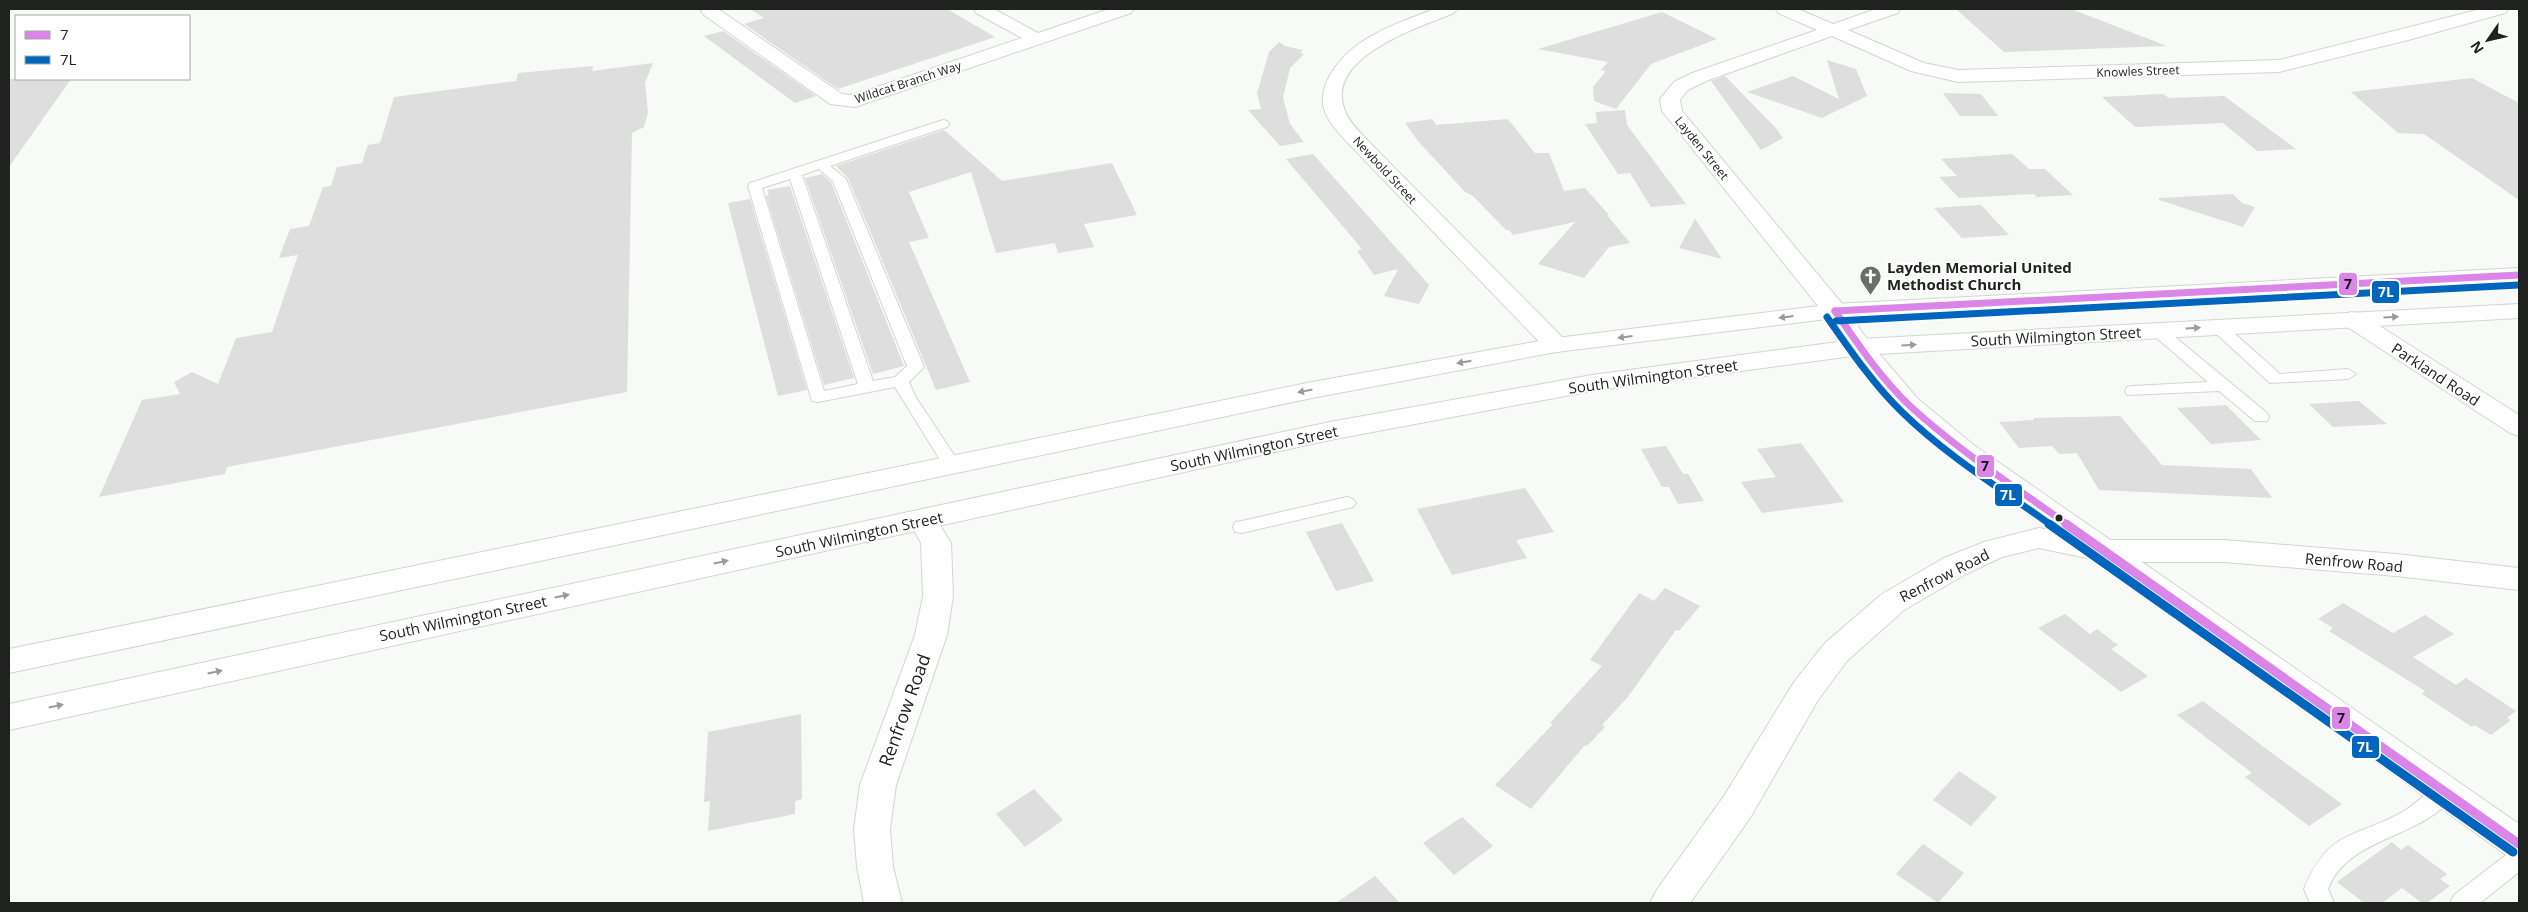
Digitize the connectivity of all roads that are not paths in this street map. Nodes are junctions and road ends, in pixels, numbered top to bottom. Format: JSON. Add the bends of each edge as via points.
{"nodes":[{"id":1,"x":982,"y":9,"type":"edge"},
{"id":2,"x":1124,"y":9,"type":"edge"},
{"id":3,"x":1448,"y":9,"type":"edge"},
{"id":4,"x":1784,"y":9,"type":"edge"},
{"id":5,"x":1892,"y":9,"type":"edge"},
{"id":6,"x":2499,"y":9,"type":"edge"},
{"id":7,"x":708,"y":12,"type":"edge"},
{"id":8,"x":1066,"y":14,"type":"dead end"},
{"id":9,"x":1084,"y":23,"type":"junction"},
{"id":10,"x":1834,"y":30,"type":"junction"},
{"id":11,"x":1037,"y":39,"type":"junction"},
{"id":12,"x":943,"y":124,"type":"dead end"},
{"id":13,"x":820,"y":164,"type":"junction"},
{"id":14,"x":794,"y":172,"type":"junction"},
{"id":15,"x":2519,"y":275,"type":"edge"},
{"id":16,"x":1834,"y":311,"type":"junction"},
{"id":17,"x":2519,"y":311,"type":"edge"},
{"id":18,"x":2352,"y":319,"type":"junction"},
{"id":19,"x":2218,"y":327,"type":"junction"},
{"id":20,"x":2157,"y":330,"type":"junction"},
{"id":21,"x":1556,"y":345,"type":"junction"},
{"id":22,"x":1860,"y":347,"type":"junction"},
{"id":23,"x":2348,"y":374,"type":"dead end"},
{"id":24,"x":900,"y":381,"type":"junction"},
{"id":25,"x":2224,"y":386,"type":"junction"},
{"id":26,"x":867,"y":387,"type":"junction"},
{"id":27,"x":2133,"y":391,"type":"dead end"},
{"id":28,"x":2261,"y":417,"type":"dead end"},
{"id":29,"x":2519,"y":427,"type":"edge"},
{"id":30,"x":951,"y":464,"type":"junction"},
{"id":31,"x":1347,"y":503,"type":"dead end"},
{"id":32,"x":922,"y":521,"type":"junction"},
{"id":33,"x":1242,"y":527,"type":"dead end"},
{"id":34,"x":2106,"y":551,"type":"junction"},
{"id":35,"x":2519,"y":580,"type":"edge"},
{"id":36,"x":9,"y":661,"type":"edge"},
{"id":37,"x":9,"y":717,"type":"edge"},
{"id":38,"x":2445,"y":792,"type":"junction"},
{"id":39,"x":2519,"y":844,"type":"edge"},
{"id":40,"x":2519,"y":858,"type":"edge"},
{"id":41,"x":883,"y":903,"type":"edge"},
{"id":42,"x":1669,"y":903,"type":"edge"},
{"id":43,"x":2322,"y":903,"type":"edge"},
{"id":44,"x":2462,"y":903,"type":"edge"}],
"edges":[{"from":1,"to":11,"type":"street"},
{"from":2,"to":9,"type":"street","name":"Wildcat Branch Way"},
{"from":3,"to":21,"type":"street","name":"Newbold Street","via":[[1365,47],[1354,56],[1337,80],[1333,107],[1342,124]]},
{"from":4,"to":10,"type":"street","name":"Knowles Street"},
{"from":5,"to":10,"type":"street","name":"Layden Street"},
{"from":6,"to":10,"type":"street","name":"Knowles Street","via":[[2279,66],[1996,76],[1958,76],[1918,67]]},
{"from":7,"to":11,"type":"street","name":"Wildcat Branch Way","via":[[838,100],[855,101]]},
{"from":8,"to":9,"type":"street"},
{"from":9,"to":11,"type":"street","name":"Wildcat Branch Way"},
{"from":10,"to":16,"type":"street","name":"Layden Street","via":[[1699,77],[1681,86],[1670,99],[1672,111],[1682,125]]},
{"from":12,"to":13,"type":"lane"},
{"from":13,"to":14,"type":"lane"},
{"from":13,"to":24,"type":"lane","via":[[838,179],[916,367]]},
{"from":14,"to":26,"type":"lane"},
{"from":14,"to":26,"type":"lane","via":[[755,186],[818,397]]},
{"from":15,"to":16,"type":"street"},
{"from":16,"to":21,"type":"street","one_way":true},
{"from":16,"to":22,"type":"street"},
{"from":18,"to":17,"type":"street","name":"South Wilmington Street","one_way":true},
{"from":18,"to":19,"type":"street","name":"South Wilmington Street"},
{"from":18,"to":29,"type":"street","name":"Parkland Road"},
{"from":20,"to":19,"type":"street","name":"South Wilmington Street","one_way":true},
{"from":19,"to":23,"type":"lane","via":[[2276,379]]},
{"from":22,"to":20,"type":"street","name":"South Wilmington Street","one_way":true},
{"from":20,"to":25,"type":"lane"},
{"from":21,"to":30,"type":"street","one_way":true,"via":[[1312,390]]},
{"from":22,"to":32,"type":"street","name":"South Wilmington Street","via":[[1592,383],[1330,431]]},
{"from":22,"to":34,"type":"street","via":[[1909,405],[1965,452]]},
{"from":24,"to":26,"type":"lane"},
{"from":24,"to":30,"type":"lane"},
{"from":25,"to":27,"type":"lane"},
{"from":25,"to":28,"type":"lane"},
{"from":30,"to":36,"type":"street"},
{"from":31,"to":33,"type":"lane"},
{"from":37,"to":32,"type":"street","name":"South Wilmington Street","one_way":true},
{"from":32,"to":41,"type":"street","name":"Renfrow Road","via":[[936,543],[938,596],[931,635],[878,785],[872,830],[875,867]]},
{"from":34,"to":35,"type":"street","name":"Renfrow Road","via":[[2224,551],[2396,565]]},
{"from":34,"to":38,"type":"street"},
{"from":34,"to":42,"type":"street","name":"Renfrow Road","via":[[2039,538],[1994,549],[1955,566],[1892,602],[1836,652],[1806,690],[1736,807]]},
{"from":38,"to":39,"type":"street"},
{"from":38,"to":43,"type":"lane","via":[[2410,819],[2364,837],[2335,856],[2321,872],[2316,889]]},
{"from":40,"to":44,"type":"lane"}]}
